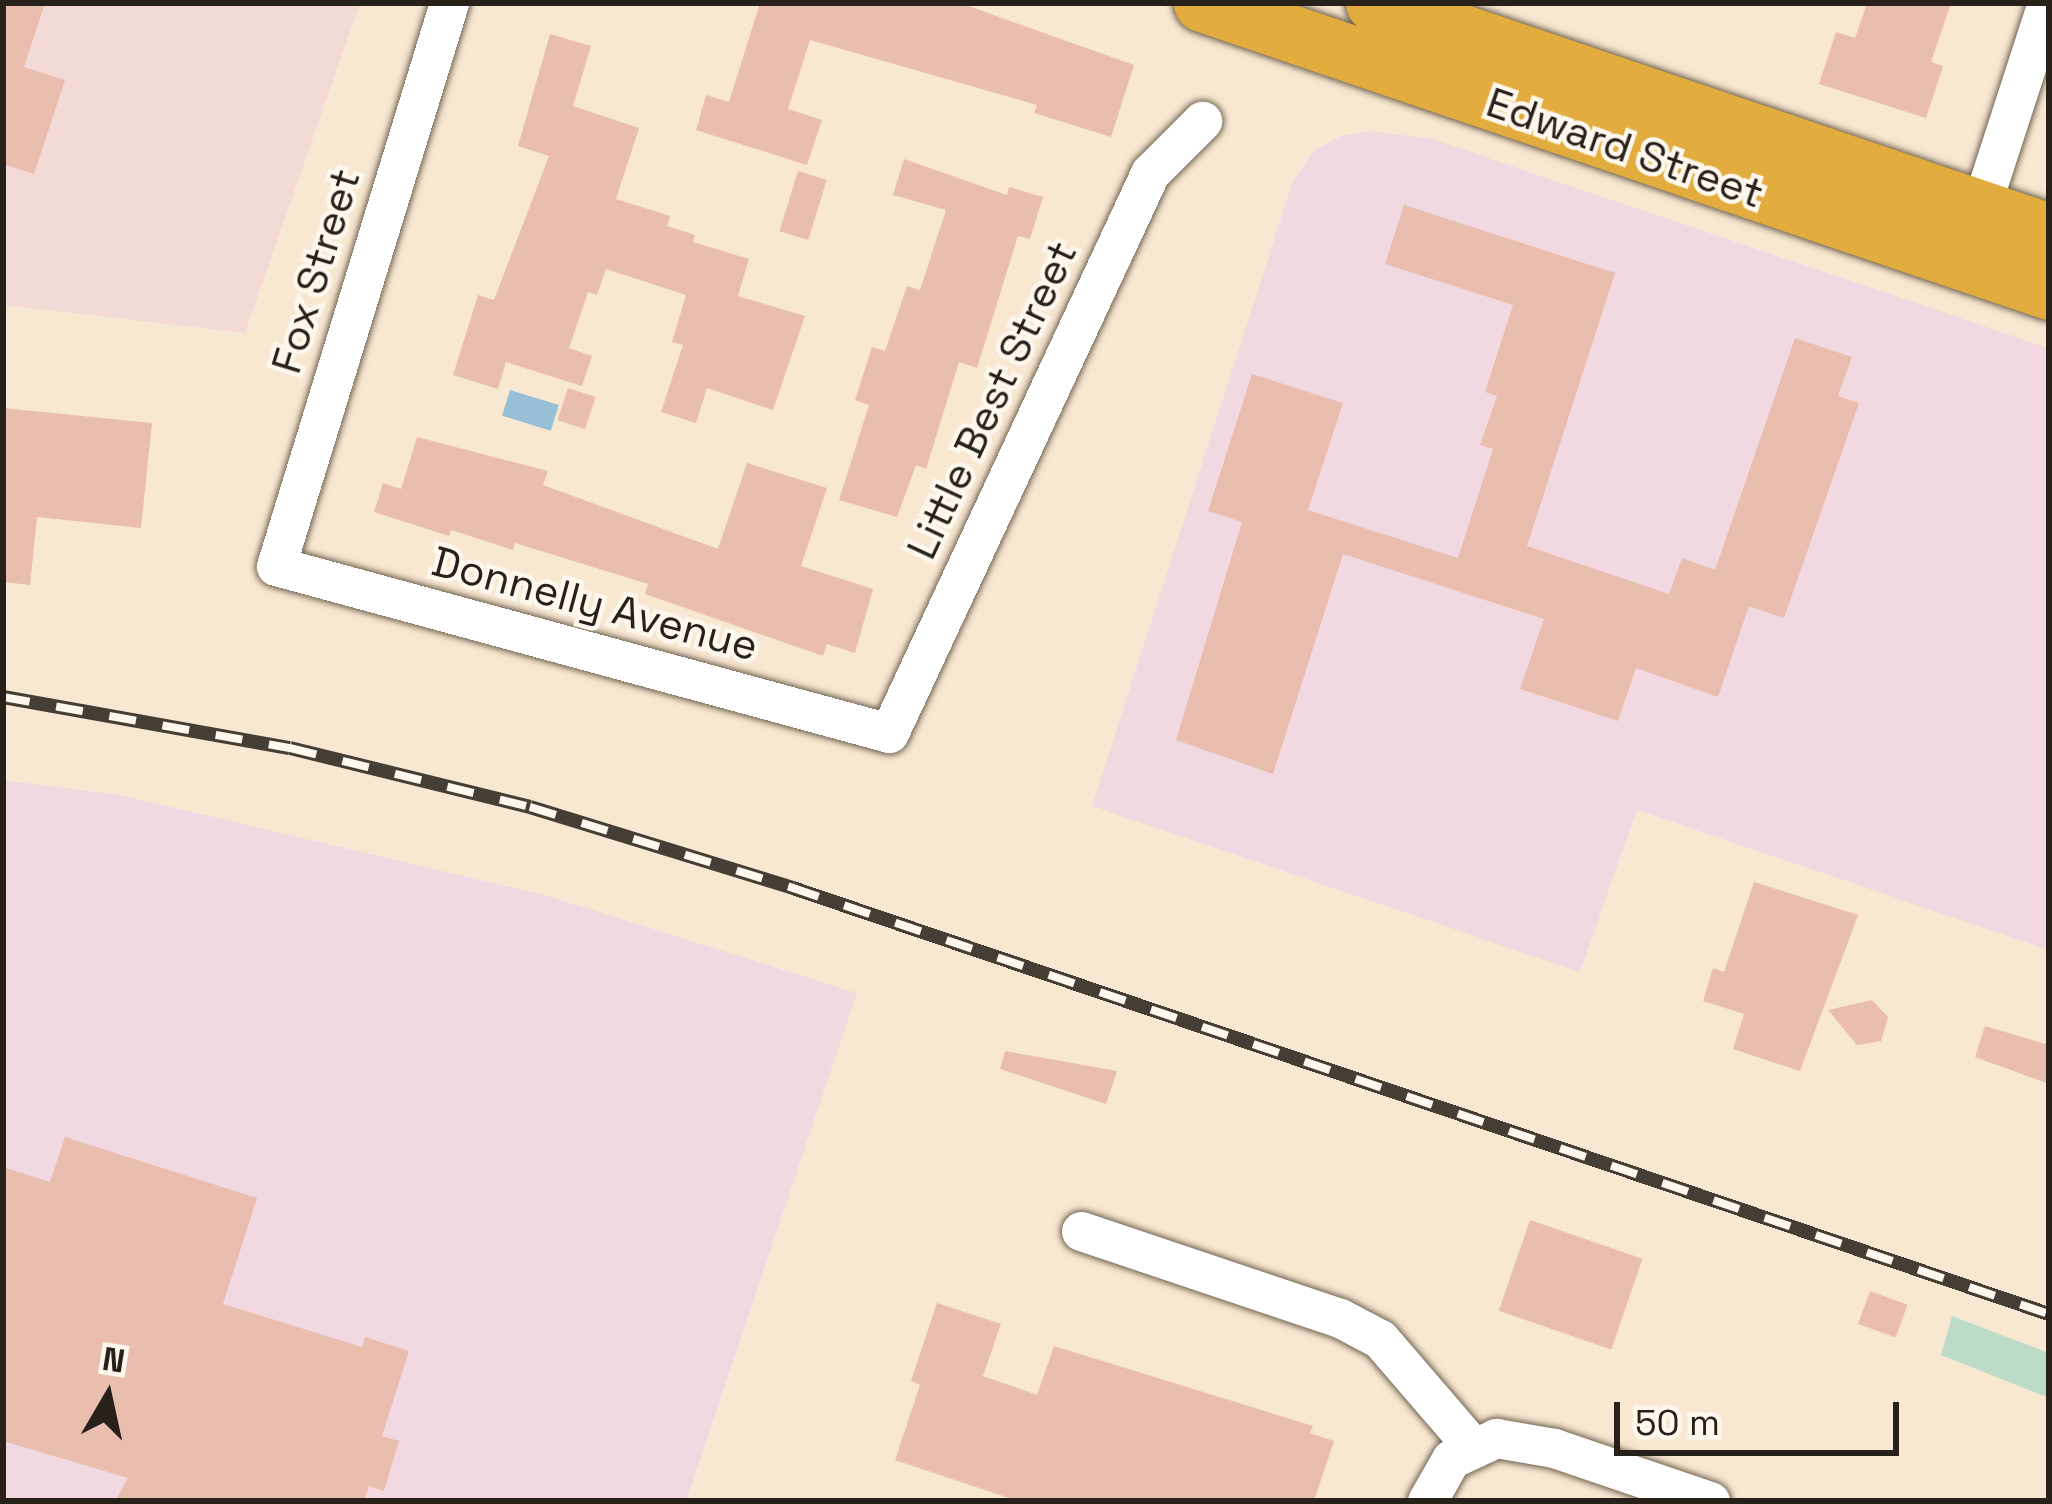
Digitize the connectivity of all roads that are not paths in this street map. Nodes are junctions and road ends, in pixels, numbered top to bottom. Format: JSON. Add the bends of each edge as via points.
{"nodes":[{"id":1,"x":449,"y":3,"type":"edge"},
{"id":2,"x":1374,"y":3,"type":"edge"},
{"id":3,"x":2047,"y":3,"type":"edge"},
{"id":4,"x":1248,"y":11,"type":"edge"},
{"id":5,"x":1202,"y":121,"type":"dead end"},
{"id":6,"x":1980,"y":209,"type":"junction"},
{"id":7,"x":2045,"y":216,"type":"edge"},
{"id":8,"x":2049,"y":291,"type":"edge"},
{"id":9,"x":276,"y":566,"type":"joint"},
{"id":10,"x":890,"y":733,"type":"joint"},
{"id":11,"x":1082,"y":1231,"type":"dead end"},
{"id":12,"x":1472,"y":1446,"type":"junction"},
{"id":13,"x":1427,"y":1501,"type":"edge"},
{"id":14,"x":1710,"y":1501,"type":"edge"}],
"edges":[{"from":1,"to":9,"type":"street","name":"Fox Street"},
{"from":2,"to":6,"type":"highway","name":"Edward Street"},
{"from":3,"to":6,"type":"street"},
{"from":4,"to":8,"type":"highway","name":"Edward Street"},
{"from":5,"to":10,"type":"street","name":"Little Best Street","via":[[1150,173]]},
{"from":6,"to":7,"type":"highway","name":"Edward Street"},
{"from":9,"to":10,"type":"street","name":"Donnelly Avenue"},
{"from":11,"to":12,"type":"street","via":[[1340,1318],[1380,1340]]},
{"from":12,"to":13,"type":"street","via":[[1451,1459]]},
{"from":12,"to":14,"type":"street","via":[[1527,1441]]}]}
